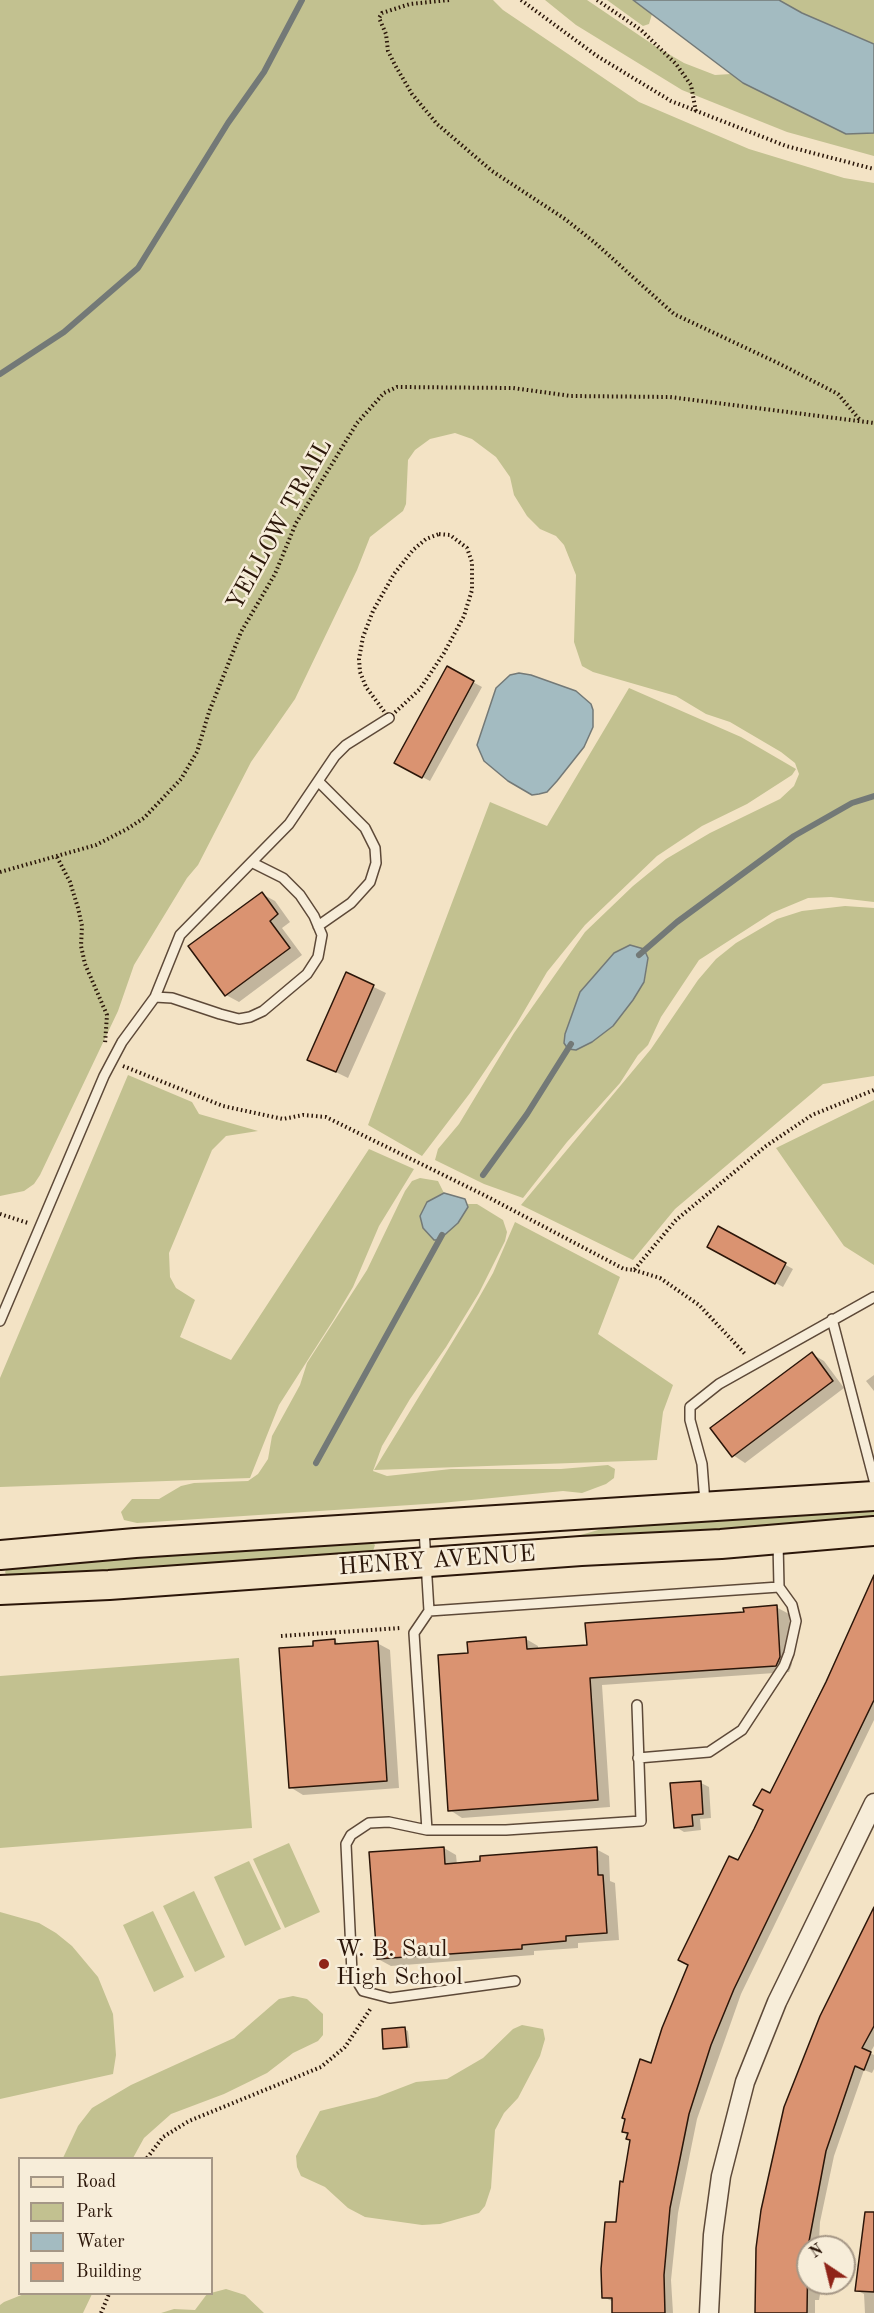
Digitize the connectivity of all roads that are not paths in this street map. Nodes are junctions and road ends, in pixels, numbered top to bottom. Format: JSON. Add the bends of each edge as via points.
{"nodes":[{"id":1,"x":389,"y":718,"type":"road end"},
{"id":2,"x":319,"y":782,"type":"junction"},
{"id":3,"x":253,"y":863,"type":"junction"},
{"id":4,"x":318,"y":926,"type":"junction"},
{"id":5,"x":155,"y":997,"type":"junction"},
{"id":6,"x":874,"y":1297,"type":"edge"},
{"id":7,"x":832,"y":1319,"type":"junction"},
{"id":8,"x":0,"y":1321,"type":"edge"},
{"id":9,"x":874,"y":1480,"type":"edge"},
{"id":10,"x":874,"y":1496,"type":"edge"},
{"id":11,"x":706,"y":1508,"type":"junction"},
{"id":12,"x":424,"y":1527,"type":"junction"},
{"id":13,"x":874,"y":1531,"type":"edge"},
{"id":14,"x":778,"y":1539,"type":"junction"},
{"id":15,"x":0,"y":1555,"type":"edge"},
{"id":16,"x":426,"y":1560,"type":"junction"},
{"id":17,"x":779,"y":1587,"type":"junction"},
{"id":18,"x":0,"y":1590,"type":"edge"},
{"id":19,"x":429,"y":1611,"type":"junction"},
{"id":20,"x":637,"y":1705,"type":"dead end"},
{"id":21,"x":638,"y":1758,"type":"junction"},
{"id":22,"x":874,"y":1804,"type":"edge"},
{"id":23,"x":427,"y":1830,"type":"junction"},
{"id":24,"x":515,"y":1981,"type":"dead end"},
{"id":25,"x":709,"y":2313,"type":"edge"}],
"edges":[{"from":1,"to":2,"type":"lane","via":[[346,744]]},
{"from":2,"to":3,"type":"lane","via":[[289,824]]},
{"from":2,"to":4,"type":"lane","via":[[365,828],[375,848],[376,864],[370,882],[351,903]]},
{"from":3,"to":4,"type":"lane","via":[[283,878],[300,894]]},
{"from":3,"to":5,"type":"lane","via":[[180,935]]},
{"from":4,"to":5,"type":"lane","via":[[322,935],[318,957],[307,974],[263,1011],[250,1017],[230,1017],[172,998]]},
{"from":5,"to":8,"type":"lane","via":[[112,1060]]},
{"from":6,"to":7,"type":"lane"},
{"from":7,"to":9,"type":"lane"},
{"from":7,"to":11,"type":"lane","via":[[719,1384],[690,1407]]},
{"from":10,"to":11,"type":"main road","name":"HENRY AVENUE"},
{"from":11,"to":12,"type":"main road","name":"HENRY AVENUE"},
{"from":12,"to":15,"type":"main road","name":"HENRY AVENUE","via":[[147,1542]]},
{"from":12,"to":16,"type":"lane"},
{"from":13,"to":14,"type":"main road","name":"HENRY AVENUE"},
{"from":14,"to":16,"type":"main road","name":"HENRY AVENUE"},
{"from":14,"to":17,"type":"lane"},
{"from":16,"to":18,"type":"main road","name":"HENRY AVENUE"},
{"from":16,"to":19,"type":"lane"},
{"from":17,"to":19,"type":"lane"},
{"from":17,"to":21,"type":"lane","via":[[792,1605],[796,1621],[789,1653],[742,1730],[709,1752]]},
{"from":19,"to":23,"type":"lane","via":[[414,1633]]},
{"from":20,"to":21,"type":"lane"},
{"from":21,"to":23,"type":"lane","via":[[641,1821],[506,1830]]},
{"from":22,"to":25,"type":"street","via":[[777,2002],[742,2092],[721,2176]]},
{"from":23,"to":24,"type":"lane","via":[[389,1822],[369,1823],[351,1834],[346,1844],[352,1973],[363,1991],[390,1998]]}]}
